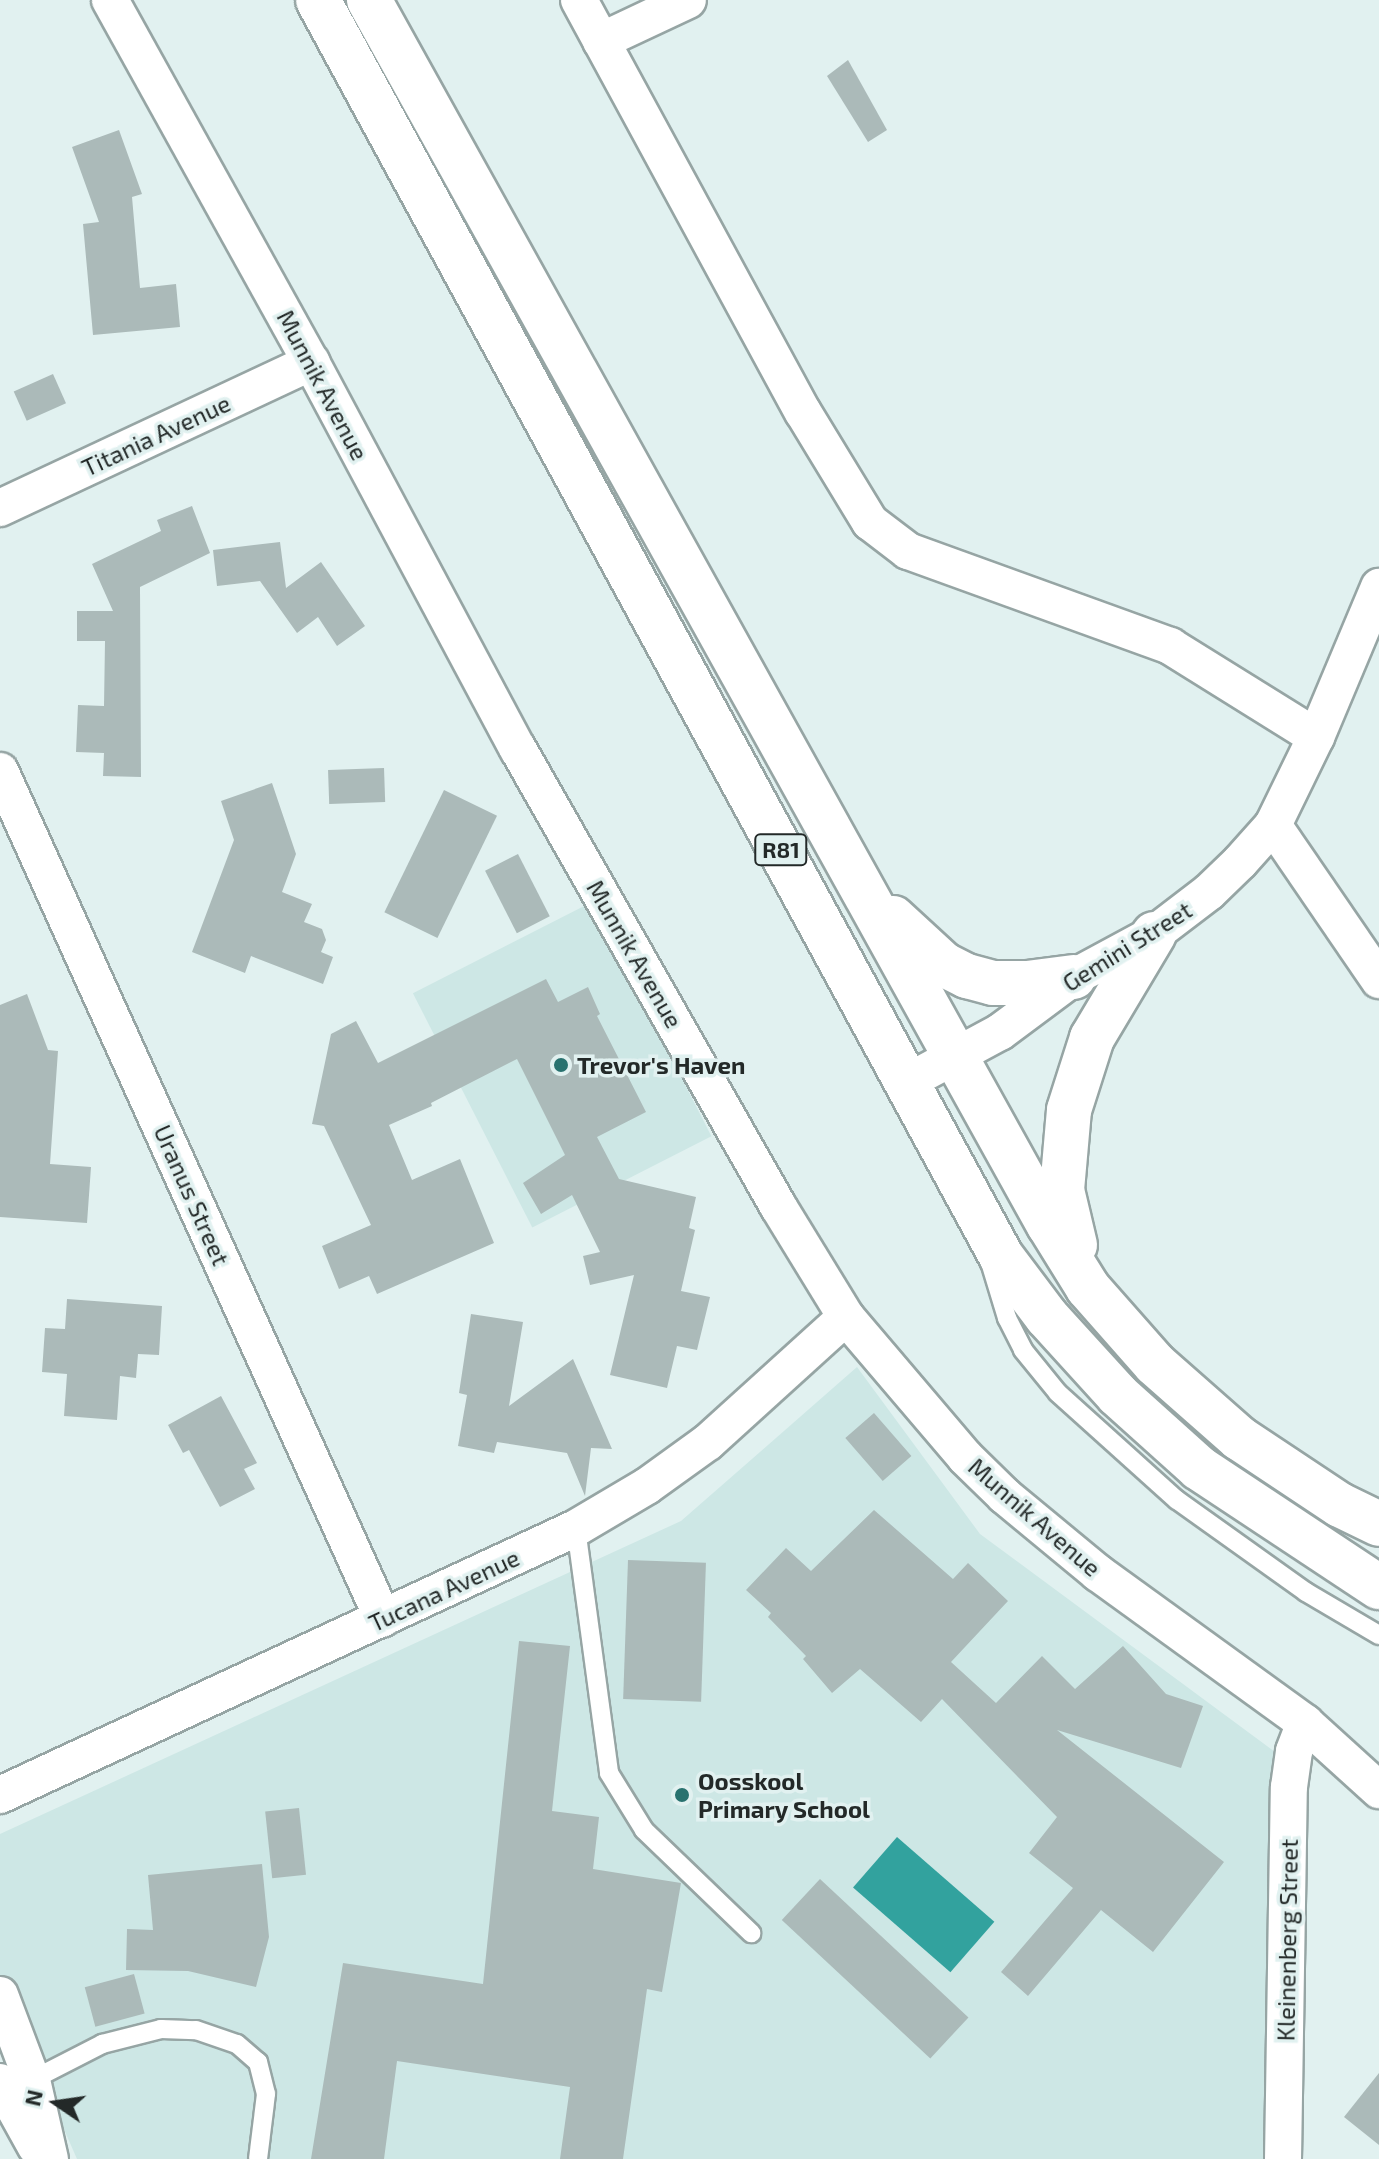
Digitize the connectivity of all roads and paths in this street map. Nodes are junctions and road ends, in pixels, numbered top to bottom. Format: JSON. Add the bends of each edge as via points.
{"nodes":[{"id":1,"x":110,"y":0,"type":"edge"},
{"id":2,"x":318,"y":0,"type":"edge"},
{"id":3,"x":369,"y":0,"type":"edge"},
{"id":4,"x":579,"y":0,"type":"edge"},
{"id":5,"x":688,"y":0,"type":"edge"},
{"id":6,"x":601,"y":41,"type":"junction"},
{"id":7,"x":311,"y":362,"type":"junction"},
{"id":8,"x":0,"y":508,"type":"edge"},
{"id":9,"x":1379,"y":587,"type":"edge"},
{"id":10,"x":1316,"y":737,"type":"junction"},
{"id":11,"x":0,"y":771,"type":"edge"},
{"id":12,"x":1273,"y":825,"type":"junction"},
{"id":13,"x":857,"y":878,"type":"junction"},
{"id":14,"x":1154,"y":934,"type":"junction"},
{"id":15,"x":1074,"y":977,"type":"junction"},
{"id":16,"x":1379,"y":980,"type":"edge"},
{"id":17,"x":955,"y":1055,"type":"junction"},
{"id":18,"x":907,"y":1082,"type":"junction"},
{"id":19,"x":989,"y":1235,"type":"junction"},
{"id":20,"x":1088,"y":1288,"type":"junction"},
{"id":21,"x":846,"y":1317,"type":"junction"},
{"id":22,"x":1379,"y":1524,"type":"edge"},
{"id":23,"x":576,"y":1528,"type":"junction"},
{"id":24,"x":1379,"y":1587,"type":"edge"},
{"id":25,"x":383,"y":1619,"type":"junction"},
{"id":26,"x":1379,"y":1635,"type":"edge"},
{"id":27,"x":1305,"y":1723,"type":"junction"},
{"id":28,"x":1379,"y":1790,"type":"edge"},
{"id":29,"x":0,"y":1795,"type":"edge"},
{"id":30,"x":751,"y":1933,"type":"dead end"},
{"id":31,"x":0,"y":1995,"type":"edge"},
{"id":32,"x":16,"y":2081,"type":"edge"},
{"id":33,"x":43,"y":2159,"type":"edge"},
{"id":34,"x":50,"y":2159,"type":"edge"},
{"id":35,"x":258,"y":2159,"type":"edge"},
{"id":36,"x":1283,"y":2159,"type":"edge"}],
"edges":[{"from":1,"to":7,"type":"street","name":"Munnik Avenue"},
{"from":2,"to":18,"type":"main road","number":"R81"},
{"from":3,"to":13,"type":"main road","number":"R81"},
{"from":4,"to":6,"type":"street"},
{"from":5,"to":6,"type":"street"},
{"from":6,"to":10,"type":"street","via":[[803,412],[870,522],[908,551],[1170,646]]},
{"from":7,"to":8,"type":"street","name":"Titania Avenue"},
{"from":7,"to":21,"type":"street","name":"Munnik Avenue","via":[[518,749]]},
{"from":9,"to":10,"type":"street","name":"Gemini Street"},
{"from":10,"to":12,"type":"street","name":"Gemini Street"},
{"from":11,"to":25,"type":"street","name":"Uranus Street"},
{"from":12,"to":14,"type":"street","name":"Gemini Street","via":[[1209,892]]},
{"from":12,"to":16,"type":"street"},
{"from":13,"to":15,"type":"main road","via":[[916,941],[967,976],[993,983]]},
{"from":13,"to":17,"type":"main road","number":"R81"},
{"from":14,"to":15,"type":"street","name":"Gemini Street"},
{"from":14,"to":20,"type":"main road","via":[[1092,1038],[1069,1110],[1062,1190]]},
{"from":15,"to":17,"type":"street","name":"Gemini Street","via":[[1000,1032]]},
{"from":17,"to":18,"type":"street","name":"Gemini Street"},
{"from":17,"to":20,"type":"main road","number":"R81"},
{"from":18,"to":19,"type":"main road","number":"R81"},
{"from":19,"to":24,"type":"main road","number":"R81","via":[[1047,1317],[1118,1395],[1199,1468]]},
{"from":19,"to":26,"type":"lane","via":[[991,1270],[1007,1318],[1023,1350],[1058,1393],[1189,1509],[1306,1592]]},
{"from":20,"to":22,"type":"main road","number":"R81","via":[[1155,1364],[1239,1438],[1340,1505]]},
{"from":21,"to":23,"type":"street","name":"Tucana Avenue","via":[[708,1442]]},
{"from":21,"to":27,"type":"street","name":"Munnik Avenue","via":[[965,1457],[1005,1496],[1098,1573]]},
{"from":23,"to":25,"type":"street","name":"Tucana Avenue"},
{"from":23,"to":30,"type":"lane","via":[[609,1773],[644,1830]]},
{"from":25,"to":29,"type":"street","name":"Tucana Avenue"},
{"from":27,"to":28,"type":"street","name":"Munnik Avenue"},
{"from":27,"to":36,"type":"street","name":"Kleinenberg Street","via":[[1289,1787]]},
{"from":31,"to":32,"type":"street"},
{"from":32,"to":33,"type":"street"},
{"from":32,"to":34,"type":"street"},
{"from":32,"to":35,"type":"lane","via":[[102,2044],[161,2029],[196,2030],[237,2044],[258,2062],[266,2094]]}]}
